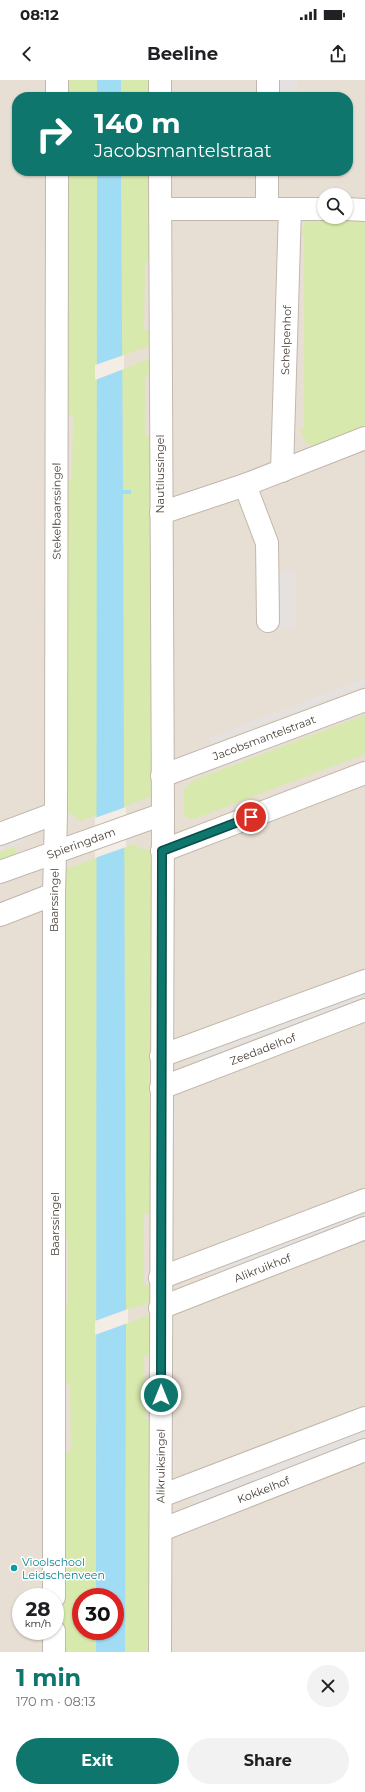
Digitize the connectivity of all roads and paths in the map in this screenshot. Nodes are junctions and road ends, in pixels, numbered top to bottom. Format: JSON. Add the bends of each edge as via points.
{"nodes":[{"id":1,"x":57,"y":80,"type":"edge"},
{"id":2,"x":160,"y":80,"type":"edge"},
{"id":3,"x":268,"y":80,"type":"edge"},
{"id":4,"x":57,"y":92,"type":"edge"},
{"id":5,"x":160,"y":92,"type":"edge"},
{"id":6,"x":268,"y":92,"type":"edge"},
{"id":7,"x":57,"y":176,"type":"edge"},
{"id":8,"x":160,"y":176,"type":"edge"},
{"id":9,"x":268,"y":176,"type":"edge"},
{"id":10,"x":160,"y":209,"type":"junction"},
{"id":11,"x":267,"y":209,"type":"junction"},
{"id":12,"x":290,"y":209,"type":"junction"},
{"id":13,"x":317,"y":209,"type":"edge"},
{"id":14,"x":353,"y":209,"type":"edge"},
{"id":15,"x":365,"y":210,"type":"edge"},
{"id":16,"x":365,"y":438,"type":"edge"},
{"id":17,"x":282,"y":471,"type":"junction"},
{"id":18,"x":245,"y":485,"type":"junction"},
{"id":19,"x":161,"y":513,"type":"junction"},
{"id":20,"x":268,"y":621,"type":"dead end"},
{"id":21,"x":365,"y":700,"type":"edge"},
{"id":22,"x":365,"y":773,"type":"edge"},
{"id":23,"x":162,"y":776,"type":"junction"},
{"id":24,"x":56,"y":813,"type":"junction"},
{"id":25,"x":154,"y":817,"type":"junction"},
{"id":26,"x":0,"y":834,"type":"edge"},
{"id":27,"x":55,"y":851,"type":"junction"},
{"id":28,"x":162,"y":851,"type":"junction"},
{"id":29,"x":0,"y":872,"type":"edge"},
{"id":30,"x":54,"y":894,"type":"junction"},
{"id":31,"x":0,"y":915,"type":"edge"},
{"id":32,"x":365,"y":981,"type":"edge"},
{"id":33,"x":365,"y":1010,"type":"edge"},
{"id":34,"x":161,"y":1056,"type":"junction"},
{"id":35,"x":161,"y":1088,"type":"junction"},
{"id":36,"x":365,"y":1200,"type":"edge"},
{"id":37,"x":365,"y":1228,"type":"edge"},
{"id":38,"x":160,"y":1278,"type":"junction"},
{"id":39,"x":160,"y":1308,"type":"junction"},
{"id":40,"x":365,"y":1418,"type":"edge"},
{"id":41,"x":365,"y":1450,"type":"edge"},
{"id":42,"x":161,"y":1496,"type":"junction"},
{"id":43,"x":161,"y":1530,"type":"junction"},
{"id":44,"x":54,"y":1588,"type":"edge"},
{"id":45,"x":54,"y":1640,"type":"edge"},
{"id":46,"x":54,"y":1652,"type":"edge"},
{"id":47,"x":160,"y":1652,"type":"edge"}],
"edges":[{"from":1,"to":4,"type":"street"},
{"from":2,"to":5,"type":"street"},
{"from":3,"to":6,"type":"street"},
{"from":7,"to":24,"type":"street","name":"Stekelbaarssingel"},
{"from":8,"to":10,"type":"street","name":"Nautilussingel"},
{"from":9,"to":11,"type":"street"},
{"from":10,"to":11,"type":"street"},
{"from":10,"to":19,"type":"street","name":"Nautilussingel"},
{"from":11,"to":12,"type":"street"},
{"from":12,"to":13,"type":"street"},
{"from":12,"to":17,"type":"street","name":"Schelpenhof"},
{"from":14,"to":15,"type":"street"},
{"from":16,"to":17,"type":"street"},
{"from":17,"to":18,"type":"street"},
{"from":18,"to":19,"type":"street"},
{"from":18,"to":20,"type":"street","via":[[267,543]]},
{"from":19,"to":23,"type":"street","name":"Nautilussingel"},
{"from":21,"to":23,"type":"street","name":"Jacobsmantelstraat"},
{"from":22,"to":28,"type":"street"},
{"from":23,"to":25,"type":"street","name":"Alikruiksingel"},
{"from":24,"to":26,"type":"street"},
{"from":24,"to":27,"type":"street","name":"Stekelbaarssingel"},
{"from":25,"to":27,"type":"street","name":"Spieringdam"},
{"from":25,"to":28,"type":"street","name":"Alikruiksingel"},
{"from":27,"to":29,"type":"street","name":"Spieringdam"},
{"from":27,"to":30,"type":"street","name":"Baarssingel"},
{"from":28,"to":34,"type":"street","name":"Alikruiksingel"},
{"from":30,"to":31,"type":"street"},
{"from":30,"to":44,"type":"street","name":"Baarssingel"},
{"from":32,"to":34,"type":"street"},
{"from":33,"to":35,"type":"street","name":"Zeedadelhof"},
{"from":34,"to":35,"type":"street","name":"Alikruiksingel"},
{"from":35,"to":38,"type":"street","name":"Alikruiksingel"},
{"from":36,"to":38,"type":"street"},
{"from":37,"to":39,"type":"street","name":"Alikruikhof"},
{"from":38,"to":39,"type":"street","name":"Alikruiksingel"},
{"from":39,"to":42,"type":"street","name":"Alikruiksingel"},
{"from":40,"to":42,"type":"street"},
{"from":41,"to":43,"type":"street","name":"Kokkelhof"},
{"from":42,"to":43,"type":"street","name":"Alikruiksingel"},
{"from":43,"to":47,"type":"street","name":"Alikruiksingel"},
{"from":45,"to":46,"type":"street"}]}
